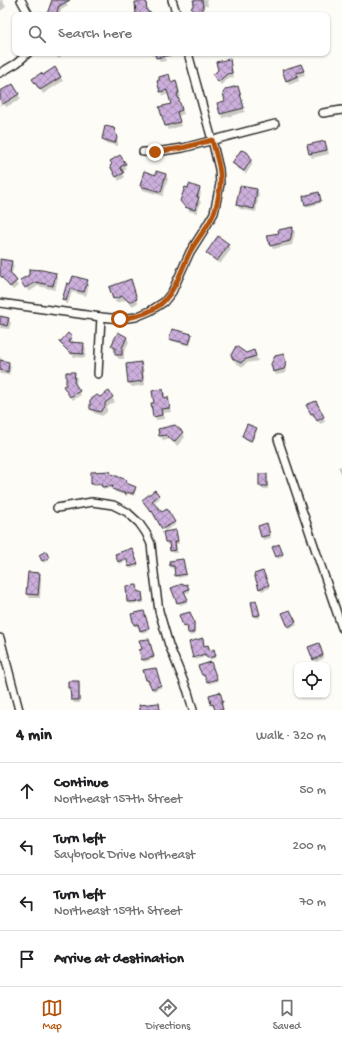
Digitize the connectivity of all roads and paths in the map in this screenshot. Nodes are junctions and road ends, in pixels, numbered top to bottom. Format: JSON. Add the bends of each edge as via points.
{"nodes":[{"id":1,"x":21,"y":0,"type":"edge"},
{"id":2,"x":172,"y":0,"type":"edge"},
{"id":3,"x":27,"y":12,"type":"edge"},
{"id":4,"x":176,"y":12,"type":"edge"},
{"id":5,"x":25,"y":56,"type":"edge"},
{"id":6,"x":189,"y":56,"type":"edge"},
{"id":7,"x":0,"y":73,"type":"edge"},
{"id":8,"x":342,"y":110,"type":"edge"},
{"id":9,"x":323,"y":113,"type":"dead end"},
{"id":10,"x":275,"y":124,"type":"dead end"},
{"id":11,"x":212,"y":140,"type":"junction"},
{"id":12,"x":143,"y":152,"type":"dead end"},
{"id":13,"x":0,"y":303,"type":"edge"},
{"id":14,"x":101,"y":317,"type":"junction"},
{"id":15,"x":98,"y":374,"type":"dead end"},
{"id":16,"x":278,"y":439,"type":"dead end"},
{"id":17,"x":57,"y":508,"type":"dead end"},
{"id":18,"x":342,"y":628,"type":"edge"},
{"id":19,"x":0,"y":638,"type":"edge"},
{"id":20,"x":19,"y":710,"type":"edge"},
{"id":21,"x":192,"y":710,"type":"edge"}],
"edges":[{"from":1,"to":3,"type":"street"},
{"from":2,"to":4,"type":"street"},
{"from":5,"to":7,"type":"street"},
{"from":6,"to":11,"type":"street"},
{"from":8,"to":9,"type":"street"},
{"from":10,"to":11,"type":"street"},
{"from":11,"to":12,"type":"street","via":[[182,148]]},
{"from":11,"to":14,"type":"street","via":[[220,184],[216,208],[190,252],[172,292],[164,302],[136,316],[120,319]]},
{"from":13,"to":14,"type":"street"},
{"from":14,"to":15,"type":"street"},
{"from":16,"to":18,"type":"street"},
{"from":17,"to":21,"type":"street","via":[[92,502],[113,505],[127,512],[146,533],[151,544],[159,611],[168,645],[188,692]]},
{"from":19,"to":20,"type":"street"}]}
